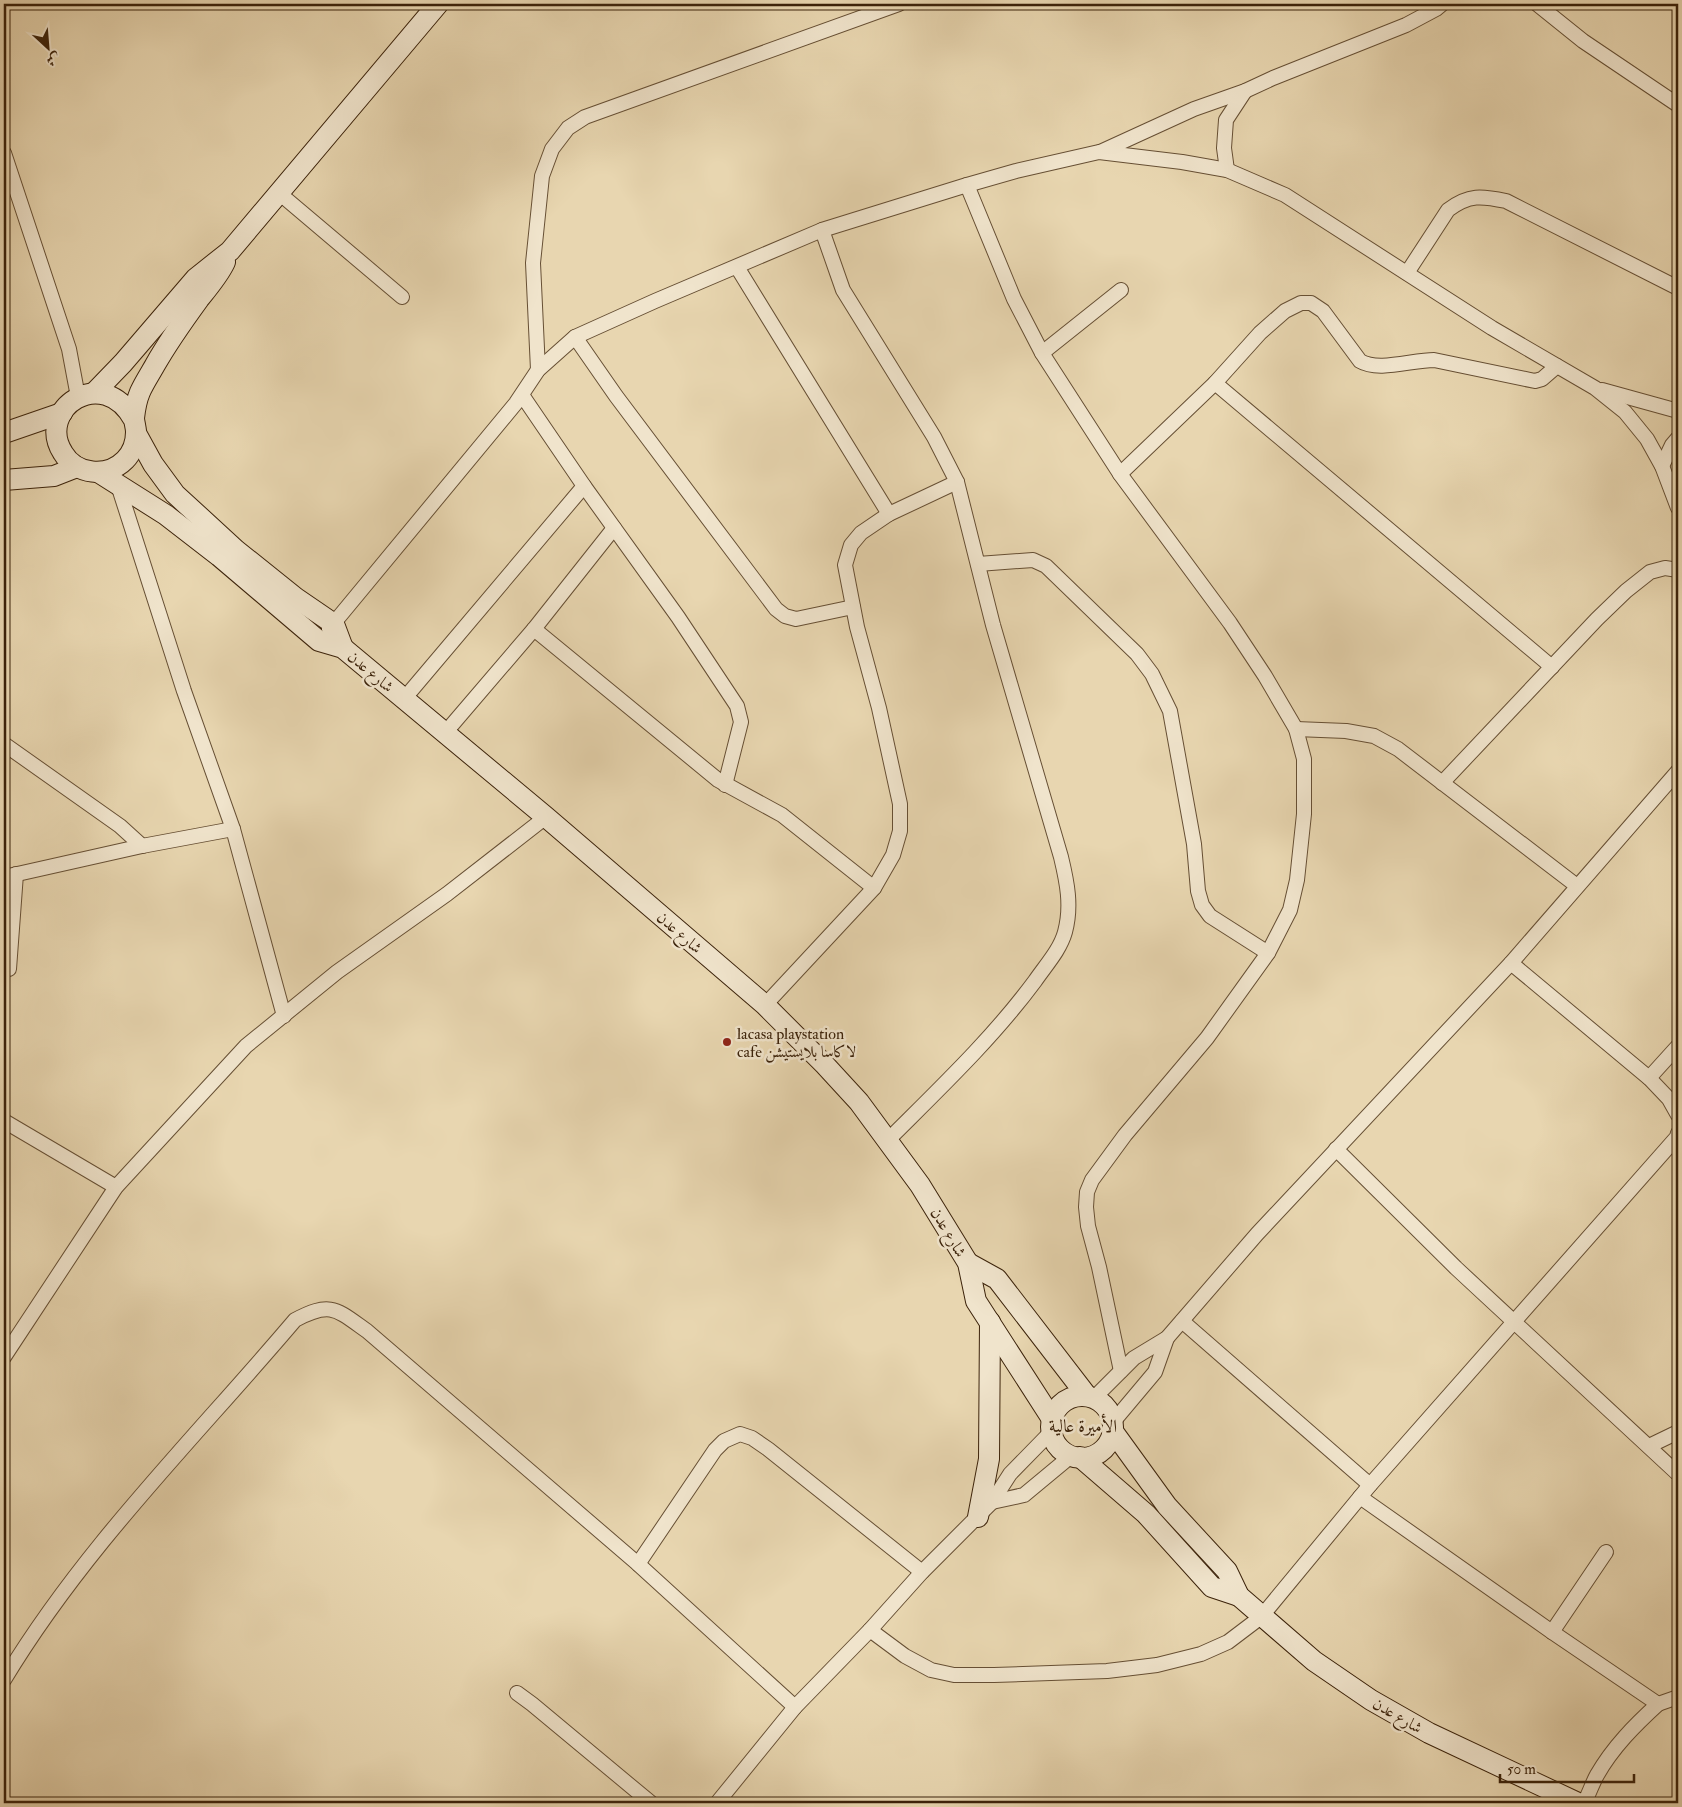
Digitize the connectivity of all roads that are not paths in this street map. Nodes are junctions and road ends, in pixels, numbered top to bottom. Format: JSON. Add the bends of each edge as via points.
{"nodes":[{"id":1,"x":438,"y":4,"type":"edge"},
{"id":2,"x":899,"y":4,"type":"edge"},
{"id":3,"x":1442,"y":4,"type":"edge"},
{"id":4,"x":1537,"y":4,"type":"edge"},
{"id":5,"x":1245,"y":91,"type":"junction"},
{"id":6,"x":1678,"y":105,"type":"edge"},
{"id":7,"x":1099,"y":152,"type":"junction"},
{"id":8,"x":4,"y":153,"type":"edge"},
{"id":9,"x":1227,"y":170,"type":"junction"},
{"id":10,"x":967,"y":185,"type":"junction"},
{"id":11,"x":279,"y":193,"type":"junction"},
{"id":12,"x":822,"y":230,"type":"junction"},
{"id":13,"x":230,"y":251,"type":"junction"},
{"id":14,"x":737,"y":267,"type":"junction"},
{"id":15,"x":1407,"y":273,"type":"junction"},
{"id":16,"x":1678,"y":288,"type":"edge"},
{"id":17,"x":1121,"y":290,"type":"dead end"},
{"id":18,"x":402,"y":297,"type":"dead end"},
{"id":19,"x":575,"y":337,"type":"junction"},
{"id":20,"x":1042,"y":353,"type":"junction"},
{"id":21,"x":1557,"y":366,"type":"junction"},
{"id":22,"x":538,"y":370,"type":"junction"},
{"id":23,"x":1215,"y":383,"type":"junction"},
{"id":24,"x":1595,"y":388,"type":"junction"},
{"id":25,"x":86,"y":395,"type":"junction"},
{"id":26,"x":522,"y":395,"type":"junction"},
{"id":27,"x":1678,"y":412,"type":"edge"},
{"id":28,"x":62,"y":413,"type":"junction"},
{"id":29,"x":135,"y":427,"type":"junction"},
{"id":30,"x":4,"y":433,"type":"edge"},
{"id":31,"x":1678,"y":438,"type":"edge"},
{"id":32,"x":1662,"y":466,"type":"junction"},
{"id":33,"x":77,"y":467,"type":"junction"},
{"id":34,"x":98,"y":472,"type":"junction"},
{"id":35,"x":1120,"y":474,"type":"junction"},
{"id":36,"x":4,"y":480,"type":"edge"},
{"id":37,"x":957,"y":482,"type":"junction"},
{"id":38,"x":118,"y":484,"type":"junction"},
{"id":39,"x":584,"y":486,"type":"junction"},
{"id":40,"x":1678,"y":508,"type":"edge"},
{"id":41,"x":889,"y":514,"type":"junction"},
{"id":42,"x":614,"y":528,"type":"junction"},
{"id":43,"x":978,"y":564,"type":"junction"},
{"id":44,"x":1678,"y":570,"type":"edge"},
{"id":45,"x":853,"y":607,"type":"junction"},
{"id":46,"x":334,"y":624,"type":"junction"},
{"id":47,"x":534,"y":629,"type":"junction"},
{"id":48,"x":319,"y":641,"type":"junction"},
{"id":49,"x":343,"y":648,"type":"junction"},
{"id":50,"x":1552,"y":667,"type":"junction"},
{"id":51,"x":404,"y":699,"type":"junction"},
{"id":52,"x":1296,"y":729,"type":"junction"},
{"id":53,"x":445,"y":733,"type":"junction"},
{"id":54,"x":4,"y":744,"type":"edge"},
{"id":55,"x":1678,"y":771,"type":"edge"},
{"id":56,"x":1442,"y":783,"type":"junction"},
{"id":57,"x":725,"y":785,"type":"junction"},
{"id":58,"x":546,"y":817,"type":"junction"},
{"id":59,"x":233,"y":829,"type":"junction"},
{"id":60,"x":142,"y":846,"type":"junction"},
{"id":61,"x":10,"y":876,"type":"edge"},
{"id":62,"x":1577,"y":886,"type":"junction"},
{"id":63,"x":874,"y":888,"type":"junction"},
{"id":64,"x":1268,"y":953,"type":"junction"},
{"id":65,"x":1511,"y":963,"type":"junction"},
{"id":66,"x":9,"y":969,"type":"dead end"},
{"id":67,"x":765,"y":1005,"type":"junction"},
{"id":68,"x":284,"y":1016,"type":"junction"},
{"id":69,"x":1678,"y":1046,"type":"edge"},
{"id":70,"x":1649,"y":1078,"type":"junction"},
{"id":71,"x":1678,"y":1115,"type":"edge"},
{"id":72,"x":4,"y":1121,"type":"edge"},
{"id":73,"x":1678,"y":1133,"type":"edge"},
{"id":74,"x":888,"y":1140,"type":"junction"},
{"id":75,"x":1336,"y":1149,"type":"junction"},
{"id":76,"x":116,"y":1187,"type":"junction"},
{"id":77,"x":968,"y":1263,"type":"junction"},
{"id":78,"x":1182,"y":1321,"type":"junction"},
{"id":79,"x":1514,"y":1321,"type":"junction"},
{"id":80,"x":990,"y":1322,"type":"junction"},
{"id":81,"x":1167,"y":1338,"type":"junction"},
{"id":82,"x":4,"y":1357,"type":"edge"},
{"id":83,"x":1121,"y":1371,"type":"junction"},
{"id":84,"x":1090,"y":1397,"type":"junction"},
{"id":85,"x":1051,"y":1425,"type":"junction"},
{"id":86,"x":1112,"y":1426,"type":"junction"},
{"id":87,"x":1678,"y":1432,"type":"edge"},
{"id":88,"x":1649,"y":1446,"type":"junction"},
{"id":89,"x":1076,"y":1456,"type":"junction"},
{"id":90,"x":1678,"y":1474,"type":"edge"},
{"id":91,"x":1370,"y":1485,"type":"junction"},
{"id":92,"x":1360,"y":1497,"type":"junction"},
{"id":93,"x":992,"y":1502,"type":"junction"},
{"id":94,"x":978,"y":1516,"type":"junction"},
{"id":95,"x":1606,"y":1552,"type":"dead end"},
{"id":96,"x":638,"y":1564,"type":"junction"},
{"id":97,"x":922,"y":1572,"type":"junction"},
{"id":98,"x":1239,"y":1596,"type":"junction"},
{"id":99,"x":1261,"y":1617,"type":"junction"},
{"id":100,"x":870,"y":1630,"type":"junction"},
{"id":101,"x":1552,"y":1632,"type":"junction"},
{"id":102,"x":4,"y":1680,"type":"edge"},
{"id":103,"x":517,"y":1693,"type":"dead end"},
{"id":104,"x":1678,"y":1697,"type":"edge"},
{"id":105,"x":1658,"y":1704,"type":"junction"},
{"id":106,"x":795,"y":1707,"type":"junction"},
{"id":107,"x":651,"y":1803,"type":"edge"},
{"id":108,"x":717,"y":1803,"type":"edge"},
{"id":109,"x":1578,"y":1803,"type":"edge"},
{"id":110,"x":1584,"y":1803,"type":"edge"}],
"edges":[{"from":1,"to":11,"type":"street"},
{"from":2,"to":22,"type":"street","via":[[585,117],[568,128],[552,149],[542,176],[539,197],[533,263]]},
{"from":3,"to":5,"type":"street","via":[[1406,25]]},
{"from":4,"to":6,"type":"street"},
{"from":5,"to":7,"type":"street","via":[[1194,109]]},
{"from":5,"to":9,"type":"street","via":[[1226,120],[1224,148]]},
{"from":7,"to":9,"type":"street"},
{"from":7,"to":10,"type":"street"},
{"from":8,"to":25,"type":"street"},
{"from":9,"to":15,"type":"street","via":[[1285,195]]},
{"from":10,"to":12,"type":"street"},
{"from":10,"to":20,"type":"street","via":[[1014,299]]},
{"from":11,"to":13,"type":"street"},
{"from":11,"to":18,"type":"street"},
{"from":12,"to":14,"type":"street"},
{"from":12,"to":37,"type":"street","via":[[843,290],[934,437]]},
{"from":13,"to":25,"type":"street","via":[[196,278],[123,364]]},
{"from":13,"to":29,"type":"street","via":[[224,266],[151,371],[140,392]]},
{"from":14,"to":19,"type":"street"},
{"from":14,"to":41,"type":"street"},
{"from":15,"to":16,"type":"street","via":[[1448,210],[1458,202],[1485,196],[1506,201]]},
{"from":15,"to":21,"type":"street"},
{"from":17,"to":20,"type":"street"},
{"from":19,"to":22,"type":"street"},
{"from":19,"to":45,"type":"street","via":[[776,609],[796,619]]},
{"from":20,"to":35,"type":"street"},
{"from":21,"to":23,"type":"street","via":[[1535,381],[1434,360],[1367,365],[1360,361],[1323,311],[1311,303],[1301,303],[1260,333]]},
{"from":21,"to":24,"type":"street"},
{"from":22,"to":26,"type":"street"},
{"from":23,"to":35,"type":"street"},
{"from":23,"to":50,"type":"street"},
{"from":24,"to":27,"type":"street"},
{"from":24,"to":32,"type":"street","via":[[1639,427]]},
{"from":25,"to":28,"type":"street","via":[[72,402]]},
{"from":25,"to":29,"type":"street","via":[[107,394],[118,400],[128,408]]},
{"from":26,"to":39,"type":"street"},
{"from":26,"to":46,"type":"street"},
{"from":28,"to":30,"type":"street"},
{"from":28,"to":33,"type":"street","via":[[56,433],[58,443],[68,461]]},
{"from":29,"to":34,"type":"street","via":[[130,452],[124,460]]},
{"from":29,"to":46,"type":"street","via":[[153,464],[175,494],[236,550]]},
{"from":31,"to":32,"type":"street"},
{"from":32,"to":40,"type":"street"},
{"from":33,"to":34,"type":"street"},
{"from":33,"to":36,"type":"street","via":[[54,476]]},
{"from":34,"to":38,"type":"street","name":"شارع عدن"},
{"from":35,"to":52,"type":"street","via":[[1230,623]]},
{"from":37,"to":41,"type":"street"},
{"from":37,"to":43,"type":"street"},
{"from":38,"to":48,"type":"street","name":"شارع عدن","via":[[166,515],[219,556]]},
{"from":38,"to":59,"type":"street","via":[[184,691]]},
{"from":39,"to":42,"type":"street"},
{"from":39,"to":51,"type":"street"},
{"from":41,"to":45,"type":"street","via":[[861,533],[851,545],[844,565]]},
{"from":42,"to":47,"type":"street"},
{"from":42,"to":57,"type":"street","via":[[737,706],[741,722]]},
{"from":43,"to":64,"type":"street","via":[[1033,560],[1046,566],[1137,654],[1152,674],[1170,711],[1202,905],[1210,916]]},
{"from":43,"to":74,"type":"street","via":[[1061,857],[1069,911],[1056,953],[1020,1002]]},
{"from":44,"to":50,"type":"street","via":[[1665,568],[1642,578]]},
{"from":45,"to":63,"type":"street","via":[[880,708],[900,804],[900,831],[893,855]]},
{"from":46,"to":48,"type":"street"},
{"from":46,"to":49,"type":"street","name":"شارع عدن"},
{"from":47,"to":53,"type":"street"},
{"from":47,"to":57,"type":"street"},
{"from":48,"to":49,"type":"street","name":"شارع عدن"},
{"from":49,"to":51,"type":"street","name":"شارع عدن"},
{"from":50,"to":56,"type":"street"},
{"from":51,"to":53,"type":"street","name":"شارع عدن"},
{"from":52,"to":56,"type":"street","via":[[1374,736],[1398,749]]},
{"from":52,"to":64,"type":"street","via":[[1304,758],[1305,781],[1298,871],[1290,910]]},
{"from":53,"to":58,"type":"street","name":"شارع عدن"},
{"from":54,"to":60,"type":"street","via":[[120,826]]},
{"from":55,"to":62,"type":"street"},
{"from":56,"to":62,"type":"street"},
{"from":57,"to":63,"type":"street","via":[[782,816]]},
{"from":58,"to":67,"type":"street","name":"شارع عدن"},
{"from":58,"to":68,"type":"street"},
{"from":59,"to":60,"type":"street"},
{"from":59,"to":68,"type":"street"},
{"from":60,"to":61,"type":"street"},
{"from":61,"to":66,"type":"street"},
{"from":62,"to":65,"type":"street"},
{"from":63,"to":67,"type":"street"},
{"from":64,"to":83,"type":"street","via":[[1208,1038],[1125,1135],[1087,1192],[1088,1226]]},
{"from":65,"to":70,"type":"street"},
{"from":65,"to":75,"type":"street"},
{"from":67,"to":74,"type":"street","name":"شارع عدن","via":[[859,1102]]},
{"from":68,"to":76,"type":"street","via":[[246,1046]]},
{"from":69,"to":70,"type":"street"},
{"from":70,"to":71,"type":"street","via":[[1669,1099]]},
{"from":72,"to":76,"type":"street"},
{"from":73,"to":79,"type":"street"},
{"from":74,"to":77,"type":"street","name":"شارع عدن"},
{"from":75,"to":78,"type":"street"},
{"from":75,"to":79,"type":"street","via":[[1420,1234]]},
{"from":76,"to":82,"type":"street"},
{"from":77,"to":80,"type":"street","name":"شارع عدن","via":[[976,1301]]},
{"from":77,"to":84,"type":"street","name":"شارع عدن","via":[[997,1280]]},
{"from":78,"to":81,"type":"street"},
{"from":78,"to":91,"type":"street"},
{"from":79,"to":88,"type":"street"},
{"from":79,"to":91,"type":"street"},
{"from":80,"to":85,"type":"street","name":"شارع عدن"},
{"from":80,"to":94,"type":"street","via":[[988,1459]]},
{"from":81,"to":83,"type":"street","via":[[1134,1358]]},
{"from":81,"to":86,"type":"street","via":[[1155,1372]]},
{"from":83,"to":84,"type":"street"},
{"from":84,"to":85,"type":"street","via":[[1072,1397],[1059,1405]]},
{"from":84,"to":86,"type":"street","via":[[1106,1408]]},
{"from":85,"to":89,"type":"street","via":[[1055,1442],[1062,1450]]},
{"from":85,"to":93,"type":"street","via":[[1010,1474]]},
{"from":86,"to":89,"type":"street","via":[[1109,1441],[1102,1450],[1091,1456]]},
{"from":86,"to":98,"type":"street","name":"شارع عدن","via":[[1167,1506],[1227,1571]]},
{"from":87,"to":88,"type":"street"},
{"from":88,"to":90,"type":"street"},
{"from":89,"to":93,"type":"street","via":[[1024,1495]]},
{"from":89,"to":98,"type":"street","name":"شارع عدن","via":[[1146,1514],[1212,1587]]},
{"from":91,"to":92,"type":"street"},
{"from":92,"to":99,"type":"street"},
{"from":92,"to":101,"type":"street"},
{"from":93,"to":94,"type":"street"},
{"from":94,"to":97,"type":"street"},
{"from":95,"to":101,"type":"street"},
{"from":96,"to":97,"type":"street","via":[[715,1450],[724,1440],[740,1434],[768,1449]]},
{"from":96,"to":102,"type":"street","via":[[367,1331],[342,1313],[328,1309],[312,1311],[295,1320],[119,1520],[61,1593]]},
{"from":96,"to":106,"type":"street"},
{"from":97,"to":100,"type":"street"},
{"from":98,"to":99,"type":"street","name":"شارع عدن"},
{"from":99,"to":100,"type":"street","via":[[1228,1642],[1201,1654],[1157,1665],[1107,1671],[994,1675],[954,1675],[931,1670],[905,1656]]},
{"from":99,"to":109,"type":"street","name":"شارع عدن","via":[[1314,1661],[1371,1700],[1429,1733]]},
{"from":100,"to":106,"type":"street"},
{"from":101,"to":105,"type":"street"},
{"from":103,"to":107,"type":"street"},
{"from":104,"to":105,"type":"street"},
{"from":105,"to":110,"type":"street","via":[[1620,1742],[1597,1775]]},
{"from":106,"to":108,"type":"street"}]}
